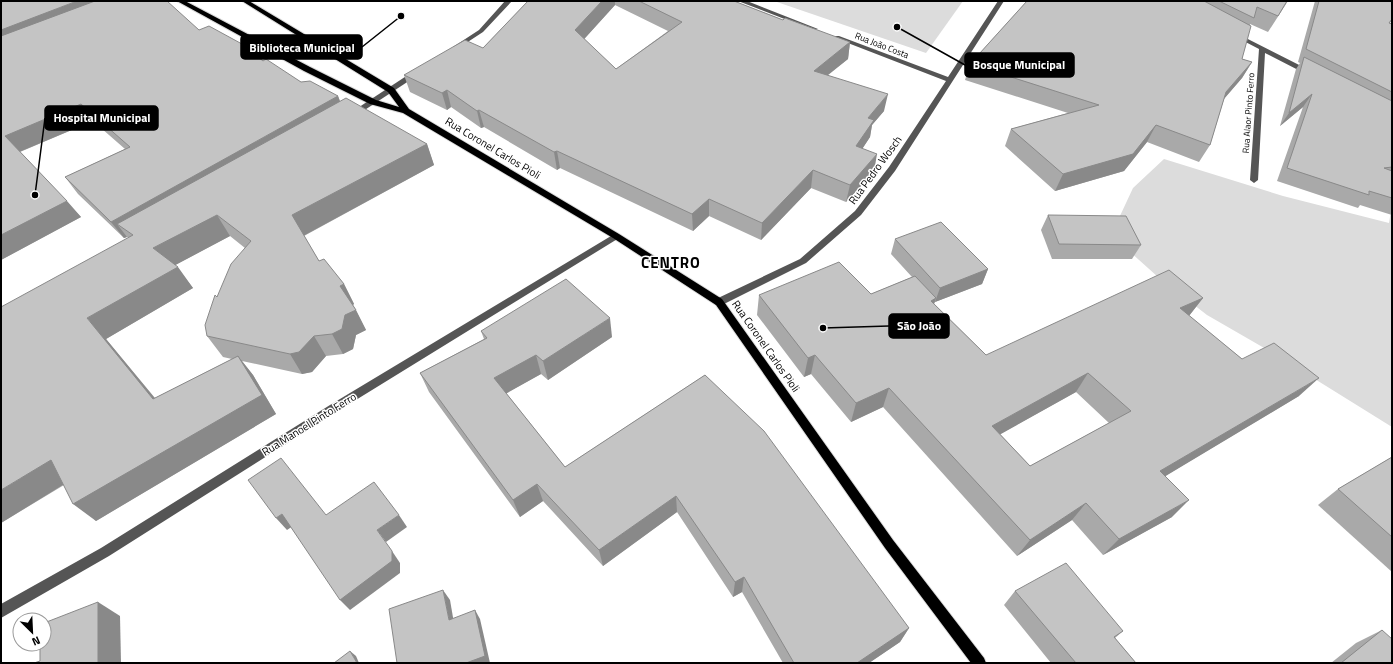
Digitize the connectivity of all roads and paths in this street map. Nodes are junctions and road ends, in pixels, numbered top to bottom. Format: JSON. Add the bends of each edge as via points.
{"nodes":[{"id":1,"x":180,"y":1,"type":"edge"},
{"id":2,"x":246,"y":1,"type":"edge"},
{"id":3,"x":509,"y":1,"type":"edge"},
{"id":4,"x":741,"y":1,"type":"edge"},
{"id":5,"x":1001,"y":1,"type":"edge"},
{"id":6,"x":1228,"y":30,"type":"edge"},
{"id":7,"x":823,"y":32,"type":"edge"},
{"id":8,"x":830,"y":35,"type":"edge"},
{"id":9,"x":1262,"y":48,"type":"junction"},
{"id":10,"x":449,"y":52,"type":"edge"},
{"id":11,"x":424,"y":69,"type":"edge"},
{"id":12,"x":1317,"y":76,"type":"edge"},
{"id":13,"x":950,"y":80,"type":"junction"},
{"id":14,"x":391,"y":90,"type":"junction"},
{"id":15,"x":373,"y":102,"type":"junction"},
{"id":16,"x":406,"y":111,"type":"junction"},
{"id":17,"x":346,"y":117,"type":"edge"},
{"id":18,"x":1254,"y":180,"type":"dead end"},
{"id":19,"x":616,"y":236,"type":"junction"},
{"id":20,"x":719,"y":302,"type":"junction"},
{"id":21,"x":1,"y":611,"type":"edge"},
{"id":22,"x":979,"y":663,"type":"edge"}],
"edges":[{"from":1,"to":15,"type":"main road","name":"Rua Coronel Carlos Pioli","via":[[307,70]]},
{"from":2,"to":14,"type":"main road"},
{"from":3,"to":10,"type":"street","via":[[481,31]]},
{"from":4,"to":7,"type":"street"},
{"from":5,"to":13,"type":"street","name":"Rua Pedro Wosch"},
{"from":6,"to":9,"type":"street"},
{"from":8,"to":13,"type":"street","name":"Rua João Costa"},
{"from":9,"to":12,"type":"street"},
{"from":9,"to":18,"type":"street","name":"Rua Alaor Pinto Ferro"},
{"from":11,"to":14,"type":"street"},
{"from":13,"to":20,"type":"street","name":"Rua Pedro Wosch","via":[[892,169],[858,213],[803,261]]},
{"from":14,"to":15,"type":"street"},
{"from":14,"to":16,"type":"main road","name":"Rua Coronel Carlos Pioli"},
{"from":15,"to":16,"type":"main road","name":"Rua Coronel Carlos Pioli"},
{"from":15,"to":17,"type":"street"},
{"from":16,"to":19,"type":"main road","name":"Rua Coronel Carlos Pioli"},
{"from":19,"to":20,"type":"main road","name":"Rua Coronel Carlos Pioli"},
{"from":19,"to":21,"type":"street","name":"Rua Manoel Pinto Ferro","via":[[105,552]]},
{"from":20,"to":22,"type":"main road","name":"Rua Coronel Carlos Pioli","via":[[889,544]]}]}
